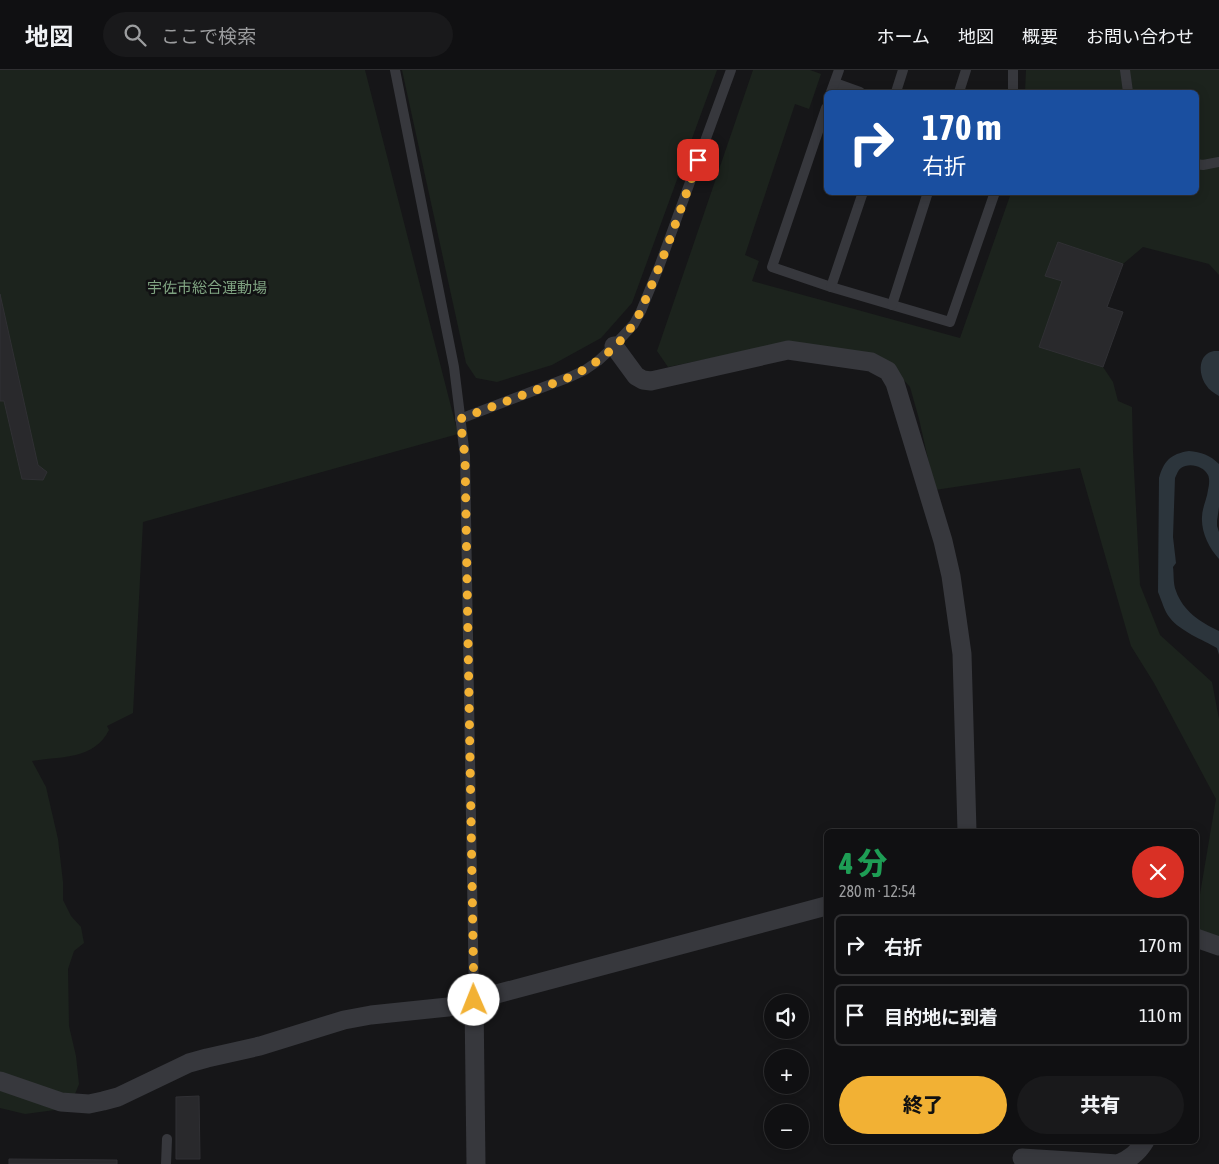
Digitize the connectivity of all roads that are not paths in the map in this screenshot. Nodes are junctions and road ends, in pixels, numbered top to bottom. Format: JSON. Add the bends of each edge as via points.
{"nodes":[{"id":1,"x":395,"y":70,"type":"edge"},
{"id":2,"x":731,"y":70,"type":"edge"},
{"id":3,"x":839,"y":70,"type":"edge"},
{"id":4,"x":903,"y":70,"type":"edge"},
{"id":5,"x":966,"y":70,"type":"edge"},
{"id":6,"x":1013,"y":70,"type":"edge"},
{"id":7,"x":1125,"y":70,"type":"edge"},
{"id":8,"x":833,"y":88,"type":"edge"},
{"id":9,"x":846,"y":90,"type":"edge"},
{"id":10,"x":897,"y":90,"type":"edge"},
{"id":11,"x":960,"y":90,"type":"edge"},
{"id":12,"x":1013,"y":90,"type":"edge"},
{"id":13,"x":1128,"y":90,"type":"edge"},
{"id":14,"x":824,"y":114,"type":"edge"},
{"id":15,"x":1219,"y":162,"type":"edge"},
{"id":16,"x":1199,"y":164,"type":"edge"},
{"id":17,"x":862,"y":195,"type":"edge"},
{"id":18,"x":927,"y":195,"type":"edge"},
{"id":19,"x":994,"y":195,"type":"edge"},
{"id":20,"x":831,"y":287,"type":"junction"},
{"id":21,"x":892,"y":305,"type":"junction"},
{"id":22,"x":614,"y":346,"type":"junction"},
{"id":23,"x":460,"y":419,"type":"junction"},
{"id":24,"x":967,"y":829,"type":"edge"},
{"id":25,"x":824,"y":907,"type":"edge"},
{"id":26,"x":1199,"y":939,"type":"edge"},
{"id":27,"x":1219,"y":946,"type":"edge"},
{"id":28,"x":474,"y":1000,"type":"junction"},
{"id":29,"x":0,"y":1080,"type":"edge"},
{"id":30,"x":166,"y":1139,"type":"dead end"},
{"id":31,"x":1143,"y":1144,"type":"edge"},
{"id":32,"x":1021,"y":1154,"type":"edge"},
{"id":33,"x":166,"y":1164,"type":"edge"},
{"id":34,"x":476,"y":1164,"type":"edge"}],
"edges":[{"from":1,"to":23,"type":"lane","via":[[454,367]]},
{"from":2,"to":22,"type":"lane","via":[[641,311]]},
{"from":3,"to":8,"type":"lane"},
{"from":4,"to":10,"type":"lane"},
{"from":5,"to":11,"type":"lane"},
{"from":6,"to":12,"type":"lane"},
{"from":7,"to":13,"type":"lane"},
{"from":8,"to":9,"type":"lane"},
{"from":14,"to":20,"type":"lane","via":[[772,267]]},
{"from":15,"to":16,"type":"lane"},
{"from":17,"to":20,"type":"lane"},
{"from":18,"to":21,"type":"lane"},
{"from":19,"to":21,"type":"lane","via":[[950,322]]},
{"from":20,"to":21,"type":"lane"},
{"from":22,"to":23,"type":"lane","via":[[585,370]]},
{"from":22,"to":24,"type":"street","via":[[636,376],[651,381],[788,350],[872,362],[888,371],[898,392],[948,560],[961,645]]},
{"from":23,"to":28,"type":"lane","via":[[465,456]]},
{"from":25,"to":28,"type":"street"},
{"from":26,"to":27,"type":"street"},
{"from":28,"to":29,"type":"street","via":[[448,1007],[344,1020],[260,1046],[189,1063],[118,1098],[89,1104],[61,1102]]},
{"from":28,"to":34,"type":"street"},
{"from":30,"to":33,"type":"lane"},
{"from":31,"to":32,"type":"street","via":[[1128,1160],[1118,1164]]}]}
